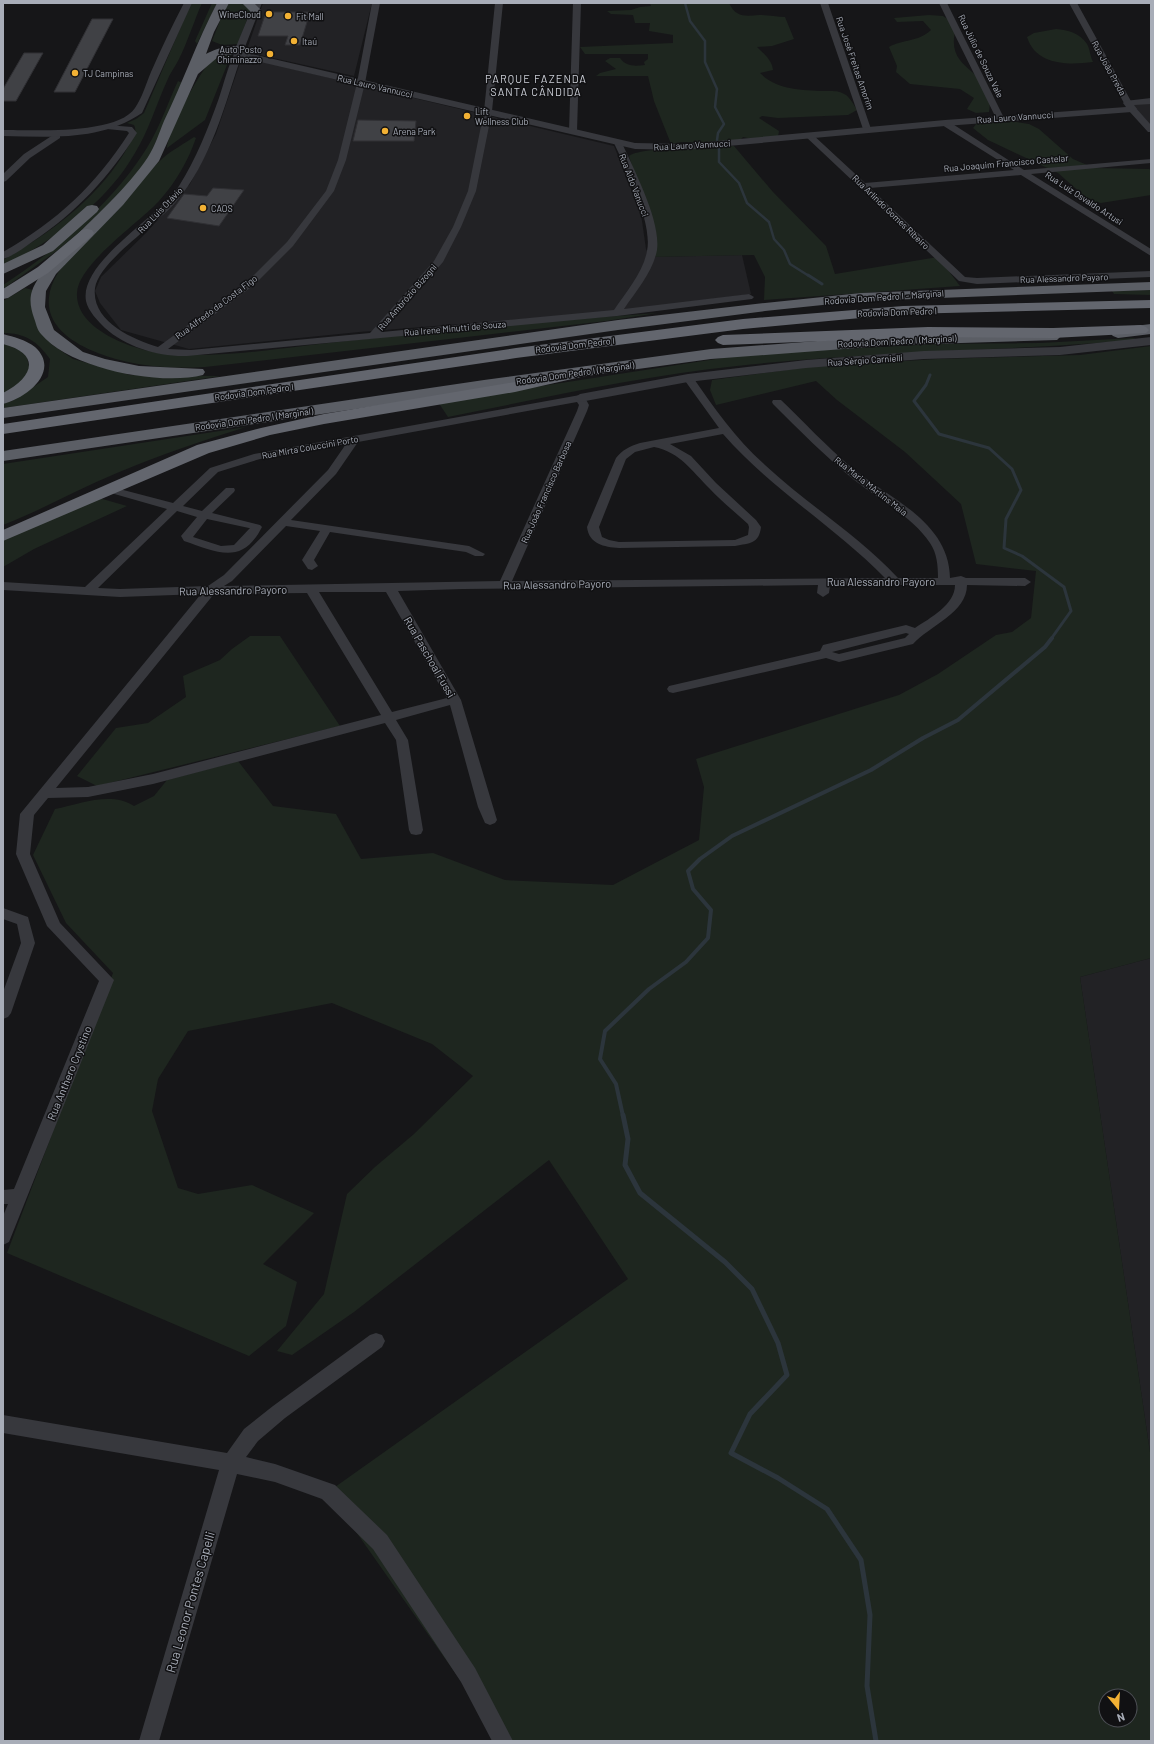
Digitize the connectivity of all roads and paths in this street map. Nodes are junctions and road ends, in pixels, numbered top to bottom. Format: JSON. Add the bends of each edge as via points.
{"nodes":[{"id":1,"x":188,"y":3,"type":"edge"},
{"id":2,"x":223,"y":3,"type":"edge"},
{"id":3,"x":376,"y":3,"type":"edge"},
{"id":4,"x":499,"y":3,"type":"edge"},
{"id":5,"x":577,"y":3,"type":"edge"},
{"id":6,"x":824,"y":3,"type":"edge"},
{"id":7,"x":944,"y":3,"type":"edge"},
{"id":8,"x":1073,"y":3,"type":"edge"},
{"id":9,"x":254,"y":5,"type":"edge"},
{"id":10,"x":239,"y":52,"type":"junction"},
{"id":11,"x":192,"y":75,"type":"junction"},
{"id":12,"x":361,"y":83,"type":"junction"},
{"id":13,"x":1151,"y":101,"type":"edge"},
{"id":14,"x":1130,"y":106,"type":"junction"},
{"id":15,"x":488,"y":111,"type":"junction"},
{"id":16,"x":1000,"y":118,"type":"junction"},
{"id":17,"x":945,"y":123,"type":"junction"},
{"id":18,"x":110,"y":127,"type":"junction"},
{"id":19,"x":867,"y":129,"type":"junction"},
{"id":20,"x":1151,"y":130,"type":"edge"},
{"id":21,"x":573,"y":131,"type":"junction"},
{"id":22,"x":3,"y":133,"type":"edge"},
{"id":23,"x":39,"y":133,"type":"junction"},
{"id":24,"x":58,"y":133,"type":"junction"},
{"id":25,"x":808,"y":135,"type":"junction"},
{"id":26,"x":618,"y":143,"type":"junction"},
{"id":27,"x":27,"y":156,"type":"junction"},
{"id":28,"x":1151,"y":160,"type":"edge"},
{"id":29,"x":1023,"y":171,"type":"junction"},
{"id":30,"x":5,"y":176,"type":"edge"},
{"id":31,"x":122,"y":177,"type":"dead end"},
{"id":32,"x":864,"y":186,"type":"junction"},
{"id":33,"x":87,"y":233,"type":"junction"},
{"id":34,"x":48,"y":248,"type":"junction"},
{"id":35,"x":1151,"y":253,"type":"edge"},
{"id":36,"x":3,"y":256,"type":"edge"},
{"id":37,"x":3,"y":270,"type":"edge"},
{"id":38,"x":1151,"y":274,"type":"edge"},
{"id":39,"x":3,"y":281,"type":"edge"},
{"id":40,"x":977,"y":281,"type":"joint"},
{"id":41,"x":1151,"y":286,"type":"edge"},
{"id":42,"x":3,"y":295,"type":"edge"},
{"id":43,"x":749,"y":297,"type":"dead end"},
{"id":44,"x":861,"y":297,"type":"junction"},
{"id":45,"x":1151,"y":298,"type":"edge"},
{"id":46,"x":1151,"y":304,"type":"edge"},
{"id":47,"x":1151,"y":317,"type":"edge"},
{"id":48,"x":618,"y":319,"type":"junction"},
{"id":49,"x":1148,"y":333,"type":"edge"},
{"id":50,"x":373,"y":336,"type":"junction"},
{"id":51,"x":3,"y":339,"type":"edge"},
{"id":52,"x":688,"y":342,"type":"junction"},
{"id":53,"x":161,"y":350,"type":"junction"},
{"id":54,"x":588,"y":371,"type":"junction"},
{"id":55,"x":688,"y":378,"type":"junction"},
{"id":56,"x":580,"y":398,"type":"junction"},
{"id":57,"x":3,"y":399,"type":"edge"},
{"id":58,"x":778,"y":402,"type":"dead end"},
{"id":59,"x":3,"y":413,"type":"edge"},
{"id":60,"x":3,"y":429,"type":"edge"},
{"id":61,"x":728,"y":433,"type":"junction"},
{"id":62,"x":354,"y":440,"type":"junction"},
{"id":63,"x":3,"y":441,"type":"edge"},
{"id":64,"x":654,"y":444,"type":"junction"},
{"id":65,"x":3,"y":456,"type":"edge"},
{"id":66,"x":687,"y":456,"type":"junction"},
{"id":67,"x":108,"y":489,"type":"junction"},
{"id":68,"x":230,"y":490,"type":"dead end"},
{"id":69,"x":176,"y":506,"type":"junction"},
{"id":70,"x":204,"y":515,"type":"junction"},
{"id":71,"x":283,"y":522,"type":"junction"},
{"id":72,"x":327,"y":528,"type":"junction"},
{"id":73,"x":3,"y":536,"type":"edge"},
{"id":74,"x":479,"y":554,"type":"dead end"},
{"id":75,"x":312,"y":566,"type":"dead end"},
{"id":76,"x":894,"y":580,"type":"junction"},
{"id":77,"x":944,"y":580,"type":"junction"},
{"id":78,"x":961,"y":580,"type":"junction"},
{"id":79,"x":824,"y":581,"type":"junction"},
{"id":80,"x":1026,"y":582,"type":"dead end"},
{"id":81,"x":504,"y":585,"type":"junction"},
{"id":82,"x":3,"y":586,"type":"edge"},
{"id":83,"x":390,"y":588,"type":"junction"},
{"id":84,"x":311,"y":589,"type":"junction"},
{"id":85,"x":211,"y":590,"type":"junction"},
{"id":86,"x":88,"y":591,"type":"junction"},
{"id":87,"x":823,"y":593,"type":"dead end"},
{"id":88,"x":672,"y":689,"type":"dead end"},
{"id":89,"x":455,"y":700,"type":"junction"},
{"id":90,"x":389,"y":718,"type":"junction"},
{"id":91,"x":45,"y":793,"type":"junction"},
{"id":92,"x":490,"y":820,"type":"dead end"},
{"id":93,"x":416,"y":830,"type":"dead end"},
{"id":94,"x":3,"y":913,"type":"edge"},
{"id":95,"x":3,"y":1013,"type":"edge"},
{"id":96,"x":20,"y":1196,"type":"junction"},
{"id":97,"x":3,"y":1197,"type":"edge"},
{"id":98,"x":3,"y":1237,"type":"edge"},
{"id":99,"x":376,"y":1341,"type":"dead end"},
{"id":100,"x":3,"y":1424,"type":"edge"},
{"id":101,"x":231,"y":1463,"type":"junction"},
{"id":102,"x":149,"y":1741,"type":"edge"},
{"id":103,"x":503,"y":1741,"type":"edge"}],
"edges":[{"from":1,"to":18,"type":"street","via":[[139,111]]},
{"from":2,"to":11,"type":"highway","via":[[208,32]]},
{"from":3,"to":12,"type":"street","name":"Rua Alfredo da Costa Figo"},
{"from":4,"to":15,"type":"street","name":"Rua Ambrózio Bizogni"},
{"from":5,"to":21,"type":"street"},
{"from":6,"to":19,"type":"street","name":"Rua José Freitas Amorim"},
{"from":7,"to":16,"type":"street","name":"Rua Jùlio de Souza Vale"},
{"from":8,"to":14,"type":"street","name":"Rua João Preda"},
{"from":9,"to":10,"type":"street","name":"Rua Luis Otávio"},
{"from":10,"to":11,"type":"highway","via":[[224,50],[208,56]]},
{"from":10,"to":12,"type":"street","name":"Rua Lauro Vannucci"},
{"from":10,"to":53,"type":"street","name":"Rua Luis Otávio","via":[[199,160],[181,190],[145,228],[108,259],[93,279],[90,289],[91,302],[96,312],[111,328],[143,345]]},
{"from":11,"to":33,"type":"highway","via":[[154,158],[122,198]]},
{"from":12,"to":15,"type":"street","name":"Rua Lauro Vannucci"},
{"from":12,"to":53,"type":"street","name":"Rua Alfredo da Costa Figo","via":[[342,160],[330,191],[317,210],[290,244],[251,283]]},
{"from":13,"to":14,"type":"street","name":"Rua Lauro Vannucci"},
{"from":14,"to":16,"type":"street","name":"Rua Lauro Vannucci"},
{"from":14,"to":20,"type":"street","name":"Rua João Preda"},
{"from":15,"to":21,"type":"street","name":"Rua Lauro Vannucci"},
{"from":15,"to":50,"type":"street","name":"Rua Ambrózio Bizogni","via":[[472,192],[457,227],[438,262]]},
{"from":16,"to":17,"type":"street","name":"Rua Lauro Vannucci"},
{"from":17,"to":19,"type":"street","name":"Rua Lauro Vannucci"},
{"from":17,"to":29,"type":"street","name":"Rua Luíz Osvaldo Artusi"},
{"from":18,"to":24,"type":"street"},
{"from":18,"to":36,"type":"street","via":[[129,129],[133,133],[107,172],[60,221]]},
{"from":19,"to":25,"type":"street","name":"Rua Lauro Vannucci"},
{"from":21,"to":26,"type":"street","name":"Rua Lauro Vannucci"},
{"from":22,"to":23,"type":"street"},
{"from":23,"to":24,"type":"street"},
{"from":23,"to":27,"type":"street"},
{"from":24,"to":27,"type":"street"},
{"from":25,"to":26,"type":"street","name":"Rua Lauro Vannucci","via":[[684,147],[649,147]]},
{"from":25,"to":32,"type":"street","name":"Rua Arlindo Gomes Ribeiro"},
{"from":26,"to":48,"type":"street","name":"Rua Aldo Vanucci","via":[[645,208],[653,250]]},
{"from":27,"to":30,"type":"street"},
{"from":28,"to":29,"type":"street","name":"Rua Joaquim Francisco Castelar"},
{"from":29,"to":32,"type":"street","name":"Rua Joaquim Francisco Castelar"},
{"from":29,"to":35,"type":"street","name":"Rua Luíz Osvaldo Artusi"},
{"from":31,"to":34,"type":"highway","via":[[103,199]]},
{"from":32,"to":40,"type":"street","name":"Rua Arlindo Gomes Ribeiro","via":[[957,276]]},
{"from":33,"to":42,"type":"highway","via":[[43,270]]},
{"from":33,"to":48,"type":"highway","via":[[45,279],[39,291],[38,307],[42,320],[47,332],[78,355],[139,371],[172,373],[240,370],[524,334]]},
{"from":34,"to":37,"type":"highway"},
{"from":34,"to":39,"type":"highway"},
{"from":38,"to":40,"type":"street","name":"Rua Alessandro Payaro"},
{"from":41,"to":44,"type":"highway","name":"Rodovia Dom Pedro I - Marginal"},
{"from":43,"to":48,"type":"street","name":"Rua Irene Minutti de Souza"},
{"from":44,"to":45,"type":"highway"},
{"from":44,"to":48,"type":"highway","name":"Rodovia Dom Pedro I - Marginal"},
{"from":46,"to":60,"type":"highway","name":"Rodovia Dom Pedro I","via":[[903,310],[743,324],[516,353]]},
{"from":47,"to":52,"type":"highway","name":"Rodovia Dom Pedro I","via":[[922,322],[812,328]]},
{"from":48,"to":50,"type":"street","name":"Rua Irene Minutti de Souza"},
{"from":48,"to":59,"type":"highway"},
{"from":49,"to":52,"type":"highway","via":[[928,332]]},
{"from":49,"to":54,"type":"highway","name":"Rodovia Dom Pedro I (Marginal)","via":[[912,340],[749,350]]},
{"from":49,"to":55,"type":"street","name":"Rua Sérgio Carnielli","via":[[1060,351],[924,355],[830,362]]},
{"from":50,"to":53,"type":"street","name":"Rua Irene Minutti de Souza","via":[[202,352],[173,353]]},
{"from":51,"to":57,"type":"highway","via":[[26,348],[37,362],[35,375],[31,380]]},
{"from":52,"to":63,"type":"highway","name":"Rodovia Dom Pedro I"},
{"from":54,"to":65,"type":"highway","name":"Rodovia Dom Pedro I (Marginal)"},
{"from":54,"to":67,"type":"highway","via":[[516,387],[267,431],[203,449]]},
{"from":55,"to":56,"type":"street","name":"Rua Sérgio Carnielli"},
{"from":55,"to":61,"type":"street"},
{"from":56,"to":62,"type":"street","name":"Rua Mirta Coluccini Porto"},
{"from":56,"to":81,"type":"street","name":"Rua João Francisco Barbosa","via":[[584,405],[582,411]]},
{"from":58,"to":77,"type":"street","name":"Rua Maria MArtins Maia","via":[[831,456],[928,533],[940,549]]},
{"from":61,"to":64,"type":"street"},
{"from":61,"to":66,"type":"street","via":[[688,446],[685,452]]},
{"from":61,"to":76,"type":"street","via":[[772,477],[862,547]]},
{"from":62,"to":69,"type":"street","name":"Rua Mirta Coluccini Porto","via":[[258,456],[214,470]]},
{"from":62,"to":71,"type":"street","via":[[332,472]]},
{"from":64,"to":66,"type":"street","via":[[670,446]]},
{"from":64,"to":66,"type":"street","via":[[635,448],[621,458],[593,527],[596,538],[603,542],[619,545],[735,542],[749,540],[754,536],[755,527],[752,522],[711,484]]},
{"from":67,"to":69,"type":"street"},
{"from":67,"to":73,"type":"highway"},
{"from":68,"to":70,"type":"street"},
{"from":69,"to":70,"type":"street"},
{"from":69,"to":86,"type":"street","name":"Rua Mirta Coluccini Porto"},
{"from":70,"to":70,"type":"street","via":[[187,536],[188,539],[220,549],[236,548],[256,527]]},
{"from":71,"to":72,"type":"street"},
{"from":71,"to":85,"type":"street","via":[[228,578]]},
{"from":72,"to":74,"type":"street","via":[[469,549]]},
{"from":72,"to":75,"type":"street","via":[[308,560]]},
{"from":76,"to":77,"type":"street","name":"Rua Alessandro Payoro"},
{"from":76,"to":79,"type":"street","name":"Rua Alessandro Payoro"},
{"from":77,"to":78,"type":"street","name":"Rua Alessandro Payoro"},
{"from":78,"to":80,"type":"street","name":"Rua Alessandro Payoro"},
{"from":78,"to":88,"type":"street","via":[[961,594],[958,600],[909,641],[839,658],[826,654]]},
{"from":79,"to":81,"type":"street","name":"Rua Alessandro Payoro"},
{"from":79,"to":87,"type":"street"},
{"from":81,"to":83,"type":"street","name":"Rua Alessandro Payoro"},
{"from":82,"to":86,"type":"street","name":"Rua Alessandro Payoro"},
{"from":83,"to":84,"type":"street","name":"Rua Alessandro Payoro"},
{"from":83,"to":89,"type":"street","name":"Rua Paschoal Fussi"},
{"from":84,"to":85,"type":"street","name":"Rua Alessandro Payoro"},
{"from":84,"to":90,"type":"street"},
{"from":85,"to":86,"type":"street","name":"Rua Alessandro Payoro","via":[[120,593]]},
{"from":85,"to":91,"type":"street"},
{"from":89,"to":90,"type":"street"},
{"from":89,"to":92,"type":"street","name":"Rua Paschoal Fussi"},
{"from":90,"to":91,"type":"street","via":[[153,779],[88,792]]},
{"from":90,"to":93,"type":"street","via":[[402,740]]},
{"from":91,"to":96,"type":"street","name":"Rua Anthero Crystino","via":[[27,814],[23,854],[54,926],[107,980]]},
{"from":94,"to":95,"type":"street","via":[[23,921],[28,943]]},
{"from":96,"to":97,"type":"street"},
{"from":96,"to":98,"type":"street","name":"Rua Anthero Crystino"},
{"from":99,"to":101,"type":"street","name":"Rua Leonor Pontes Capelli","via":[[251,1435]]},
{"from":100,"to":101,"type":"street"},
{"from":101,"to":102,"type":"street","name":"Rua Leonor Pontes Capelli"},
{"from":101,"to":103,"type":"street","via":[[275,1473],[328,1492],[380,1542],[468,1675]]}]}
